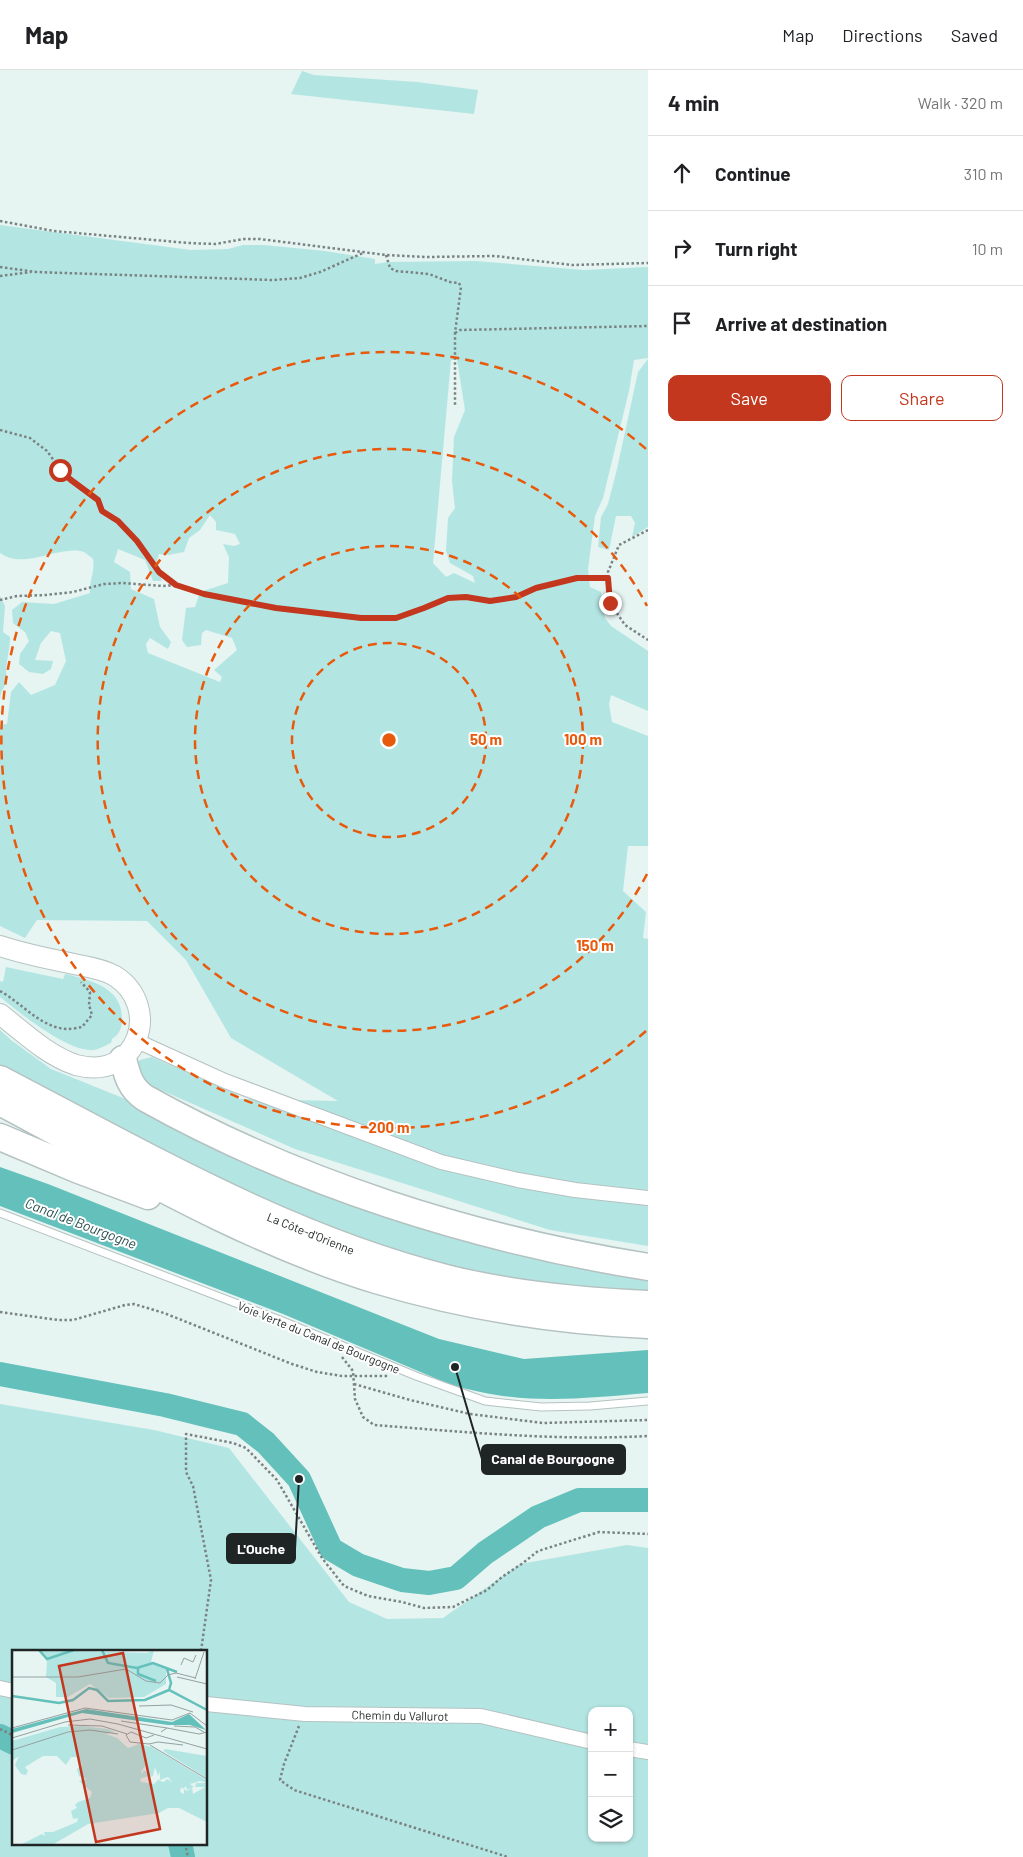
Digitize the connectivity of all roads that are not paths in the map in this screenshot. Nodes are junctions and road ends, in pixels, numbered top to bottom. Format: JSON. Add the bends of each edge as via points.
{"nodes":[{"id":1,"x":0,"y":946,"type":"edge"},
{"id":2,"x":0,"y":1014,"type":"edge"},
{"id":3,"x":130,"y":1050,"type":"junction"},
{"id":4,"x":0,"y":1079,"type":"edge"},
{"id":5,"x":0,"y":1102,"type":"edge"},
{"id":6,"x":0,"y":1137,"type":"edge"},
{"id":7,"x":648,"y":1198,"type":"edge"},
{"id":8,"x":0,"y":1213,"type":"edge"},
{"id":9,"x":324,"y":1261,"type":"junction"},
{"id":10,"x":648,"y":1267,"type":"edge"},
{"id":11,"x":648,"y":1304,"type":"edge"},
{"id":12,"x":648,"y":1324,"type":"edge"},
{"id":13,"x":648,"y":1401,"type":"edge"},
{"id":14,"x":208,"y":1704,"type":"edge"},
{"id":15,"x":588,"y":1741,"type":"edge"},
{"id":16,"x":633,"y":1750,"type":"edge"},
{"id":17,"x":648,"y":1752,"type":"edge"}],
"edges":[{"from":1,"to":3,"type":"main road","via":[[115,976],[137,1003],[139,1022]]},
{"from":2,"to":3,"type":"main road","via":[[43,1047],[70,1062],[97,1068],[114,1063]]},
{"from":3,"to":7,"type":"street","via":[[225,1081],[441,1162],[528,1182]]},
{"from":3,"to":10,"type":"highway","via":[[130,1082],[139,1094],[298,1170],[354,1192],[470,1228]]},
{"from":4,"to":11,"type":"highway","name":"La Côte-d'Orienne","via":[[190,1179],[259,1212],[354,1250],[451,1279],[501,1290]]},
{"from":5,"to":9,"type":"highway","name":"La Côte-d'Orienne","via":[[161,1188]]},
{"from":6,"to":9,"type":"highway","via":[[76,1169]]},
{"from":8,"to":13,"type":"lane","name":"Voie Verte du Canal de Bourgogne","via":[[485,1401],[541,1407]]},
{"from":9,"to":12,"type":"highway","name":"La Côte-d'Orienne","via":[[415,1291],[499,1310],[570,1320]]},
{"from":14,"to":15,"type":"street","name":"Chemin du Vallurot","via":[[305,1714],[481,1716]]},
{"from":16,"to":17,"type":"street"}]}
